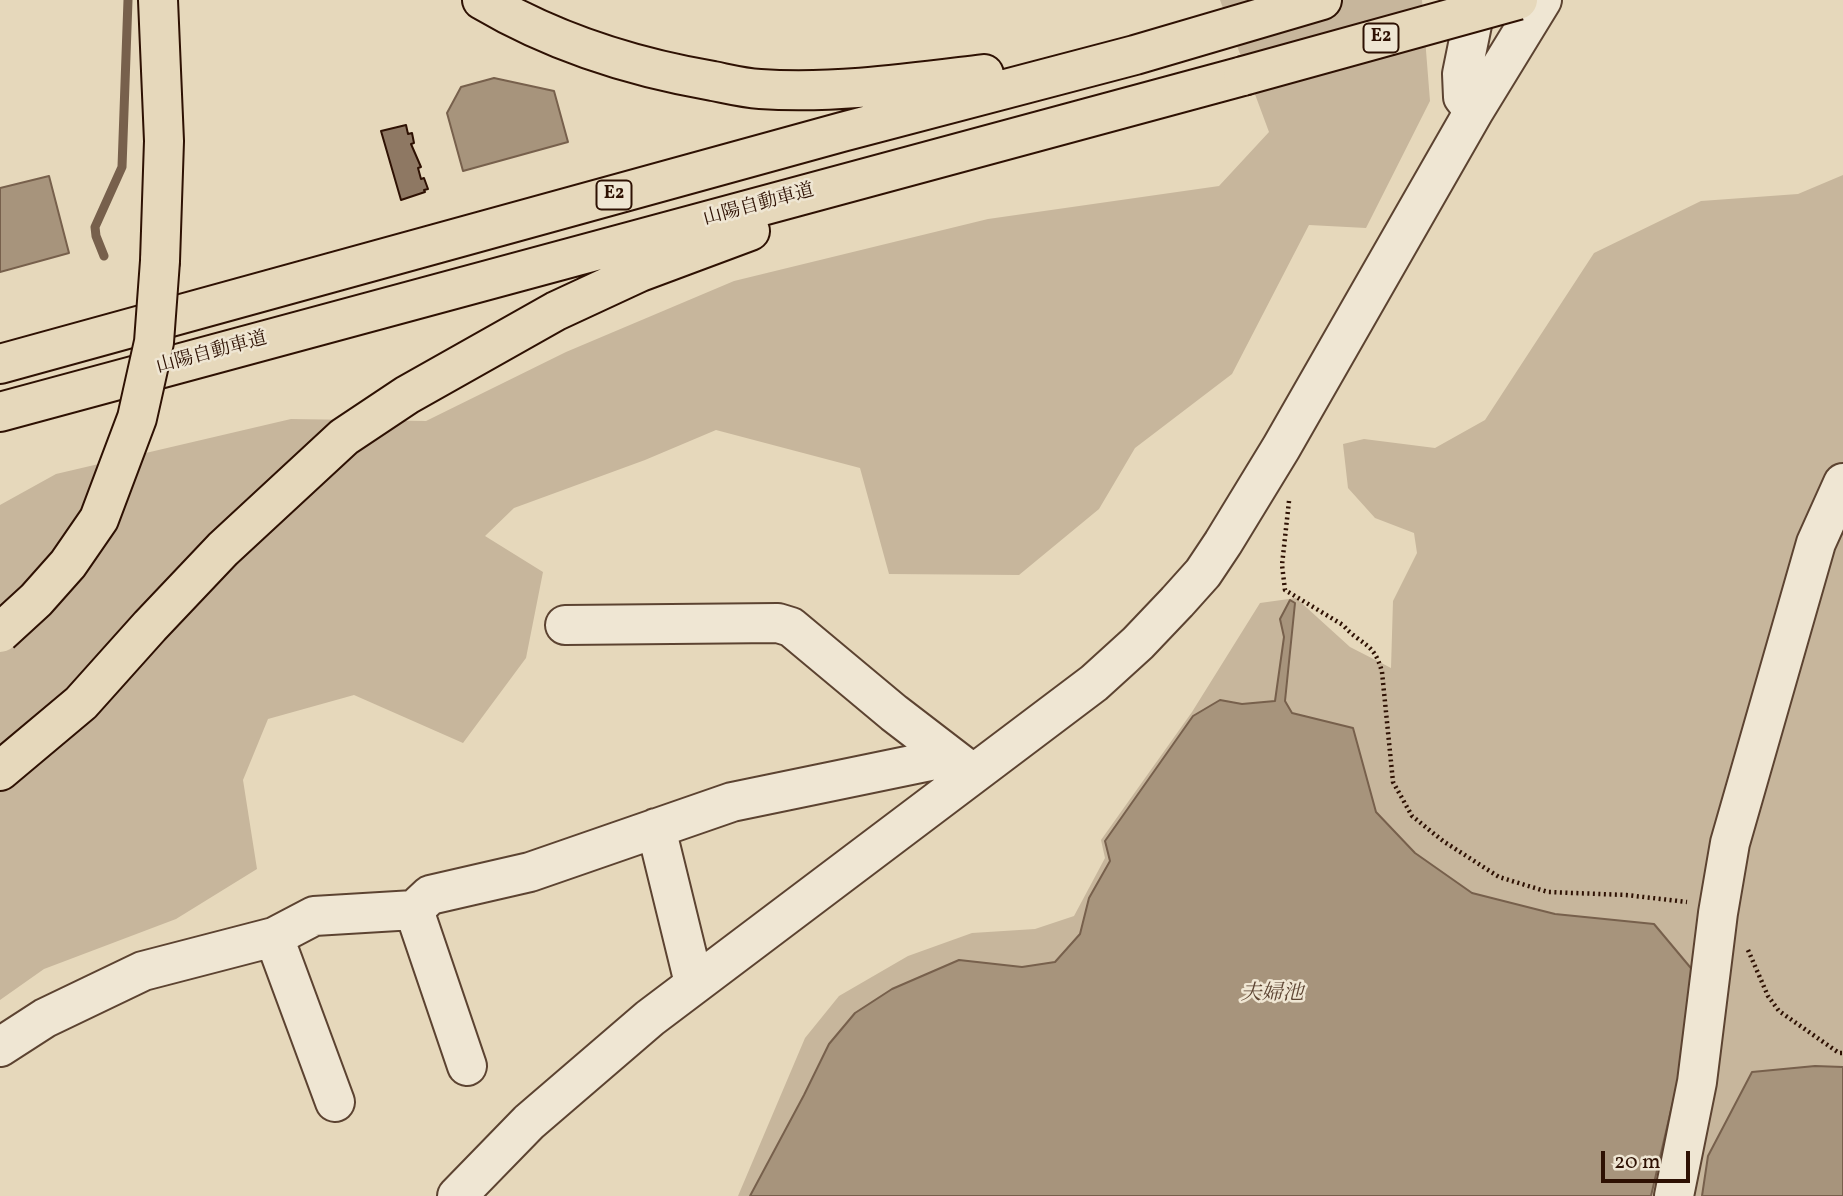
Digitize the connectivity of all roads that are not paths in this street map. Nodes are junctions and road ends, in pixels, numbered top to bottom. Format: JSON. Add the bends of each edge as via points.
{"nodes":[{"id":1,"x":158,"y":0,"type":"edge"},
{"id":2,"x":482,"y":0,"type":"edge"},
{"id":3,"x":1322,"y":0,"type":"edge"},
{"id":4,"x":1477,"y":0,"type":"edge"},
{"id":5,"x":1518,"y":0,"type":"edge"},
{"id":6,"x":1542,"y":0,"type":"edge"},
{"id":7,"x":1135,"y":55,"type":"junction"},
{"id":8,"x":1474,"y":111,"type":"junction"},
{"id":9,"x":1026,"y":134,"type":"junction"},
{"id":10,"x":0,"y":364,"type":"edge"},
{"id":11,"x":0,"y":412,"type":"edge"},
{"id":12,"x":1843,"y":483,"type":"edge"},
{"id":13,"x":565,"y":625,"type":"dead end"},
{"id":14,"x":0,"y":633,"type":"edge"},
{"id":15,"x":962,"y":765,"type":"junction"},
{"id":16,"x":0,"y":771,"type":"edge"},
{"id":17,"x":656,"y":828,"type":"junction"},
{"id":18,"x":414,"y":910,"type":"junction"},
{"id":19,"x":274,"y":937,"type":"junction"},
{"id":20,"x":694,"y":983,"type":"junction"},
{"id":21,"x":0,"y":1047,"type":"edge"},
{"id":22,"x":467,"y":1066,"type":"dead end"},
{"id":23,"x":335,"y":1102,"type":"dead end"},
{"id":24,"x":457,"y":1196,"type":"edge"},
{"id":25,"x":1674,"y":1196,"type":"edge"}],
"edges":[{"from":1,"to":14,"type":"highway","bridge":true,"via":[[164,141],[160,261],[154,342],[137,418],[99,519],[68,564]]},
{"from":2,"to":7,"type":"highway","via":[[601,55],[680,76],[759,89],[891,86]]},
{"from":3,"to":7,"type":"highway","number":"E2"},
{"from":4,"to":8,"type":"street","via":[[1462,74],[1463,97]]},
{"from":5,"to":9,"type":"highway","name":"山陽自動車道","number":"E2","bridge":true},
{"from":6,"to":8,"type":"street"},
{"from":7,"to":10,"type":"highway","number":"E2"},
{"from":8,"to":15,"type":"street","via":[[1281,448],[1203,573],[1094,683]]},
{"from":9,"to":11,"type":"highway","name":"山陽自動車道","number":"E2"},
{"from":9,"to":16,"type":"highway","via":[[640,272],[556,310],[407,395],[344,437],[291,485],[213,559],[81,703]]},
{"from":12,"to":25,"type":"street","via":[[1816,543],[1730,843],[1697,1082]]},
{"from":13,"to":15,"type":"street","via":[[778,623],[791,627]]},
{"from":15,"to":17,"type":"street","via":[[732,802]]},
{"from":15,"to":20,"type":"street"},
{"from":17,"to":18,"type":"street","via":[[530,872],[430,895]]},
{"from":17,"to":20,"type":"street"},
{"from":18,"to":19,"type":"street","via":[[314,916]]},
{"from":18,"to":22,"type":"street"},
{"from":19,"to":21,"type":"street","via":[[143,971],[44,1018]]},
{"from":19,"to":23,"type":"street"},
{"from":20,"to":24,"type":"street","via":[[529,1122]]}]}
